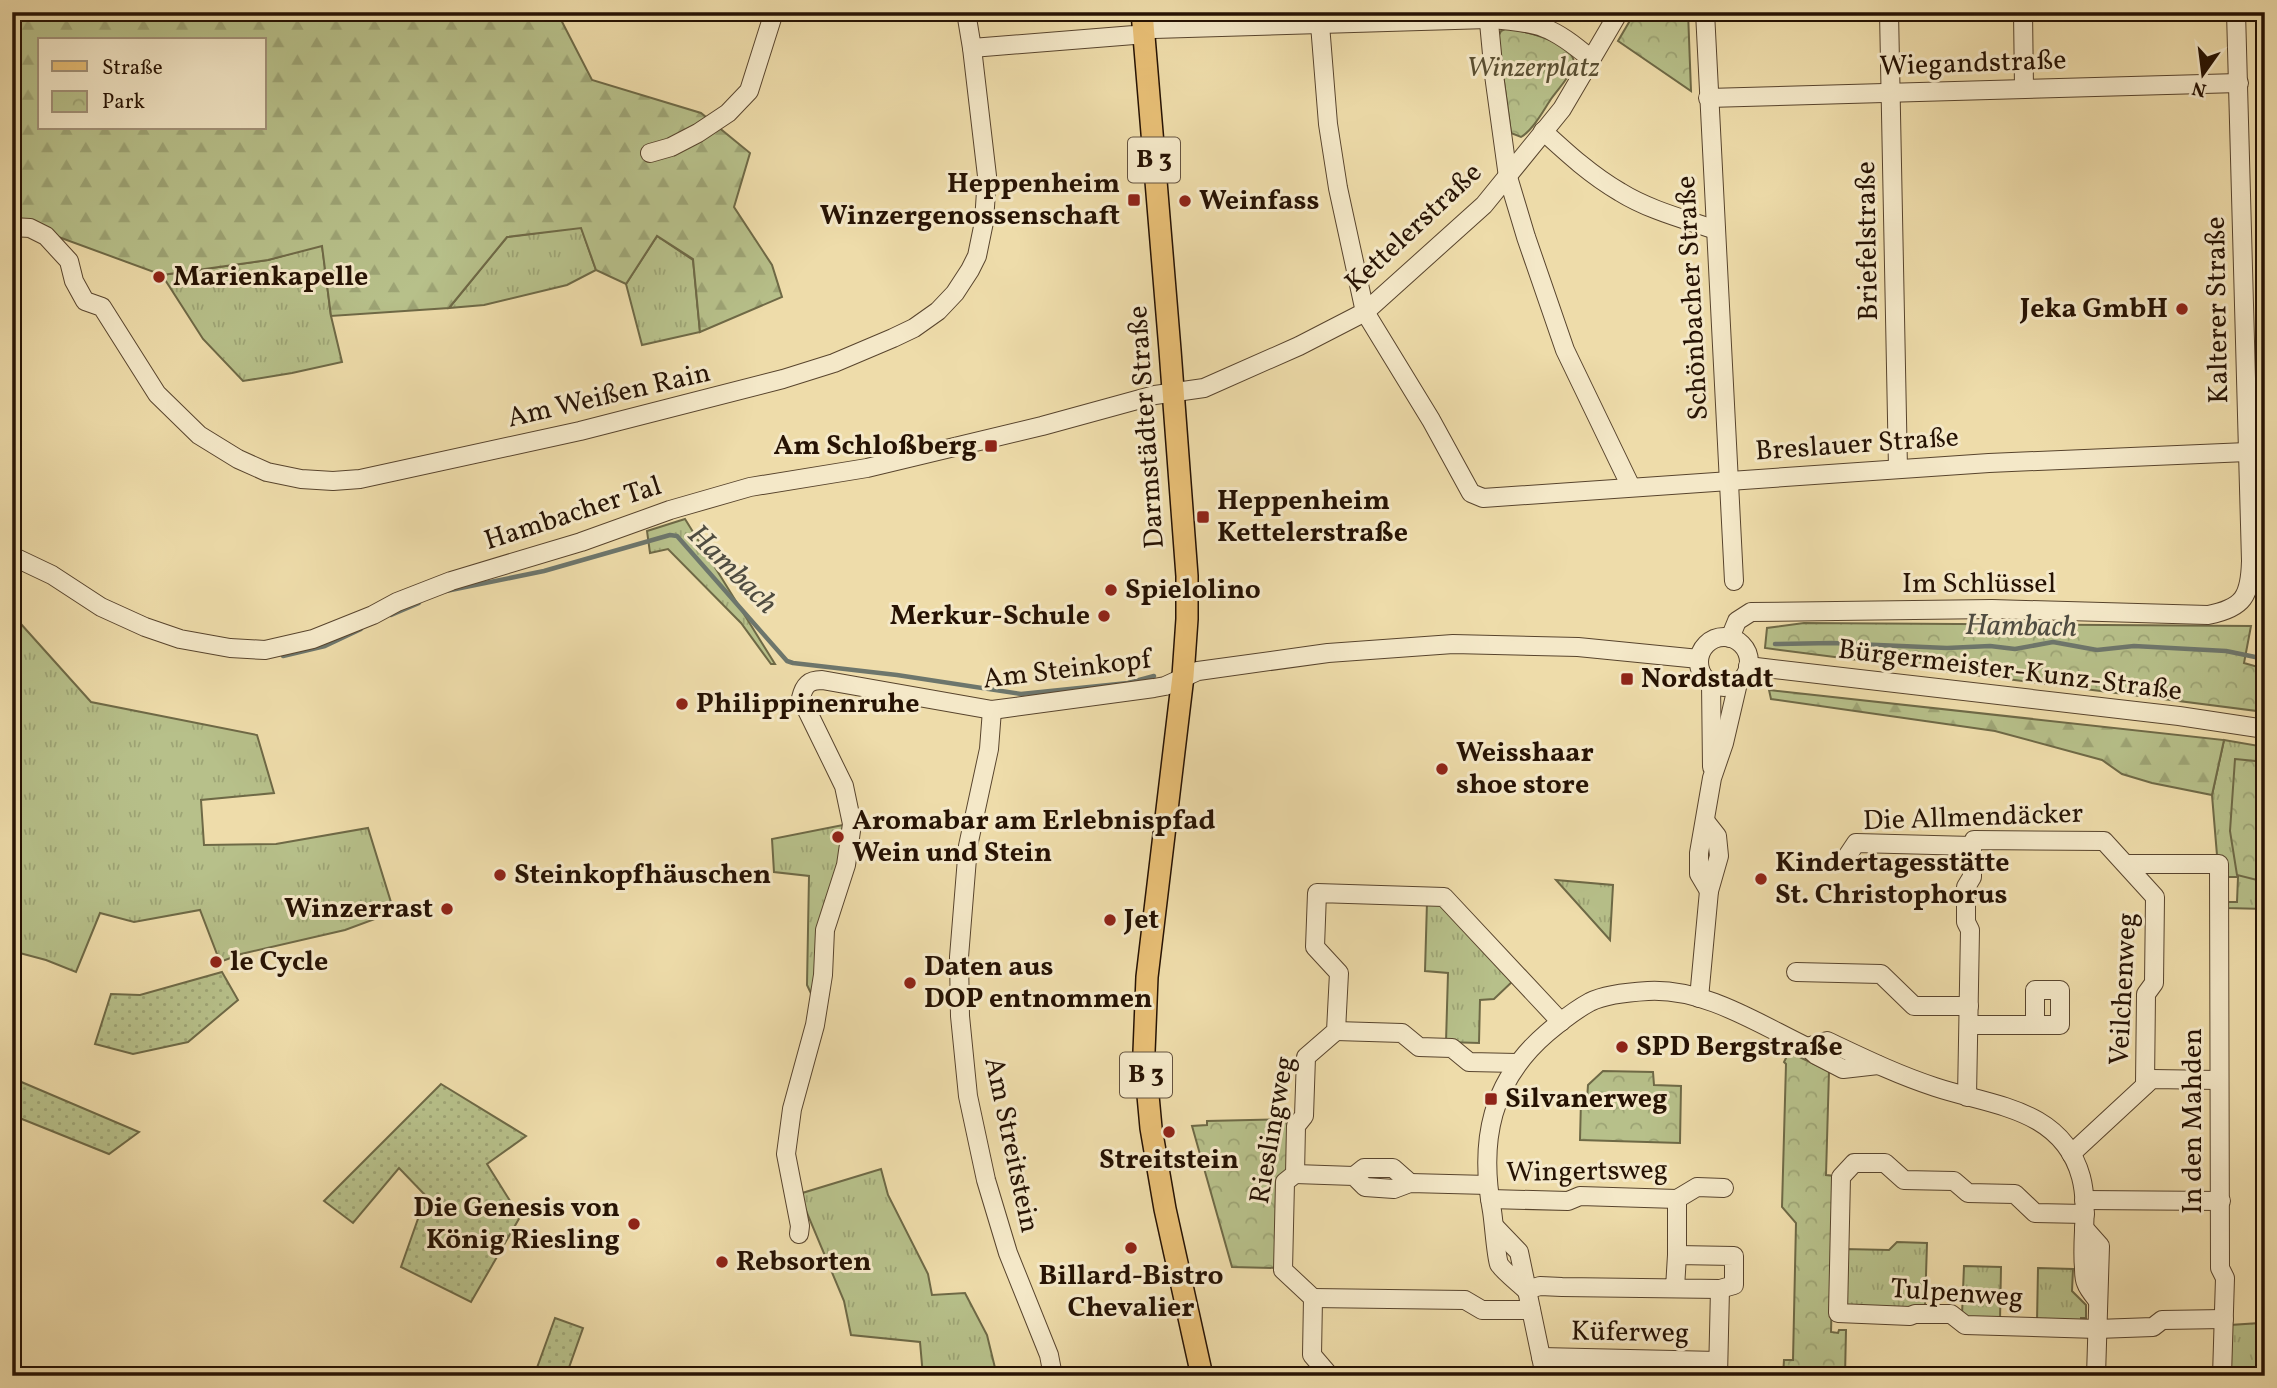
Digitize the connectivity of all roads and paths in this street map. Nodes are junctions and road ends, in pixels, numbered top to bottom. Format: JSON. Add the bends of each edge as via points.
{"nodes":[{"id":1,"x":774,"y":12,"type":"edge"},
{"id":2,"x":966,"y":12,"type":"edge"},
{"id":3,"x":1619,"y":12,"type":"edge"},
{"id":4,"x":1705,"y":12,"type":"edge"},
{"id":5,"x":1889,"y":12,"type":"edge"},
{"id":6,"x":2023,"y":12,"type":"edge"},
{"id":7,"x":2236,"y":12,"type":"edge"},
{"id":8,"x":1488,"y":15,"type":"edge"},
{"id":9,"x":1319,"y":18,"type":"edge"},
{"id":10,"x":1143,"y":22,"type":"edge"},
{"id":11,"x":972,"y":48,"type":"junction"},
{"id":12,"x":1591,"y":59,"type":"junction"},
{"id":13,"x":2239,"y":83,"type":"junction"},
{"id":14,"x":2024,"y":88,"type":"junction"},
{"id":15,"x":1891,"y":93,"type":"junction"},
{"id":16,"x":1708,"y":98,"type":"junction"},
{"id":17,"x":1544,"y":131,"type":"junction"},
{"id":18,"x":650,"y":153,"type":"dead end"},
{"id":19,"x":1508,"y":177,"type":"junction"},
{"id":20,"x":12,"y":227,"type":"edge"},
{"id":21,"x":1716,"y":230,"type":"junction"},
{"id":22,"x":1365,"y":312,"type":"junction"},
{"id":23,"x":1172,"y":393,"type":"junction"},
{"id":24,"x":2247,"y":452,"type":"junction"},
{"id":25,"x":1898,"y":469,"type":"junction"},
{"id":26,"x":1728,"y":480,"type":"junction"},
{"id":27,"x":1631,"y":487,"type":"junction"},
{"id":28,"x":12,"y":556,"type":"edge"},
{"id":29,"x":1734,"y":581,"type":"dead end"},
{"id":30,"x":2239,"y":604,"type":"joint"},
{"id":31,"x":1730,"y":638,"type":"junction"},
{"id":32,"x":1699,"y":659,"type":"junction"},
{"id":33,"x":1748,"y":666,"type":"junction"},
{"id":34,"x":1183,"y":676,"type":"junction"},
{"id":35,"x":1711,"y":683,"type":"junction"},
{"id":36,"x":1738,"y":683,"type":"junction"},
{"id":37,"x":992,"y":710,"type":"junction"},
{"id":38,"x":2265,"y":729,"type":"edge"},
{"id":39,"x":1712,"y":778,"type":"junction"},
{"id":40,"x":1972,"y":846,"type":"junction"},
{"id":41,"x":1848,"y":855,"type":"dead end"},
{"id":42,"x":2126,"y":864,"type":"junction"},
{"id":43,"x":2163,"y":864,"type":"junction"},
{"id":44,"x":2155,"y":897,"type":"junction"},
{"id":45,"x":1796,"y":972,"type":"dead end"},
{"id":46,"x":1699,"y":998,"type":"junction"},
{"id":47,"x":1969,"y":1006,"type":"junction"},
{"id":48,"x":1561,"y":1022,"type":"junction"},
{"id":49,"x":1969,"y":1025,"type":"junction"},
{"id":50,"x":2035,"y":1025,"type":"dead end"},
{"id":51,"x":1336,"y":1031,"type":"junction"},
{"id":52,"x":1517,"y":1063,"type":"junction"},
{"id":53,"x":2218,"y":1080,"type":"junction"},
{"id":54,"x":2145,"y":1085,"type":"junction"},
{"id":55,"x":1967,"y":1097,"type":"junction"},
{"id":56,"x":2071,"y":1154,"type":"junction"},
{"id":57,"x":1294,"y":1174,"type":"junction"},
{"id":58,"x":1724,"y":1188,"type":"dead end"},
{"id":59,"x":1489,"y":1192,"type":"junction"},
{"id":60,"x":1677,"y":1199,"type":"junction"},
{"id":61,"x":2221,"y":1201,"type":"junction"},
{"id":62,"x":2084,"y":1214,"type":"junction"},
{"id":63,"x":799,"y":1234,"type":"dead end"},
{"id":64,"x":1677,"y":1255,"type":"junction"},
{"id":65,"x":1675,"y":1288,"type":"junction"},
{"id":66,"x":1720,"y":1289,"type":"junction"},
{"id":67,"x":1526,"y":1290,"type":"junction"},
{"id":68,"x":1313,"y":1298,"type":"junction"},
{"id":69,"x":1531,"y":1310,"type":"junction"},
{"id":70,"x":2224,"y":1319,"type":"junction"},
{"id":71,"x":2097,"y":1329,"type":"junction"},
{"id":72,"x":1541,"y":1357,"type":"junction"},
{"id":73,"x":1718,"y":1368,"type":"edge"},
{"id":74,"x":1053,"y":1376,"type":"edge"},
{"id":75,"x":1202,"y":1376,"type":"edge"},
{"id":76,"x":1330,"y":1376,"type":"edge"},
{"id":77,"x":1545,"y":1376,"type":"edge"},
{"id":78,"x":2096,"y":1376,"type":"edge"},
{"id":79,"x":2222,"y":1376,"type":"edge"}],
"edges":[{"from":1,"to":18,"type":"street","via":[[749,91],[728,113],[698,133]]},
{"from":2,"to":11,"type":"street","name":"Am Weißen Rain"},
{"from":3,"to":12,"type":"street","name":"Kettelerstraße"},
{"from":4,"to":16,"type":"street","name":"Schönbacher Straße"},
{"from":5,"to":15,"type":"street","name":"Briefelstraße"},
{"from":6,"to":14,"type":"street"},
{"from":7,"to":13,"type":"street","name":"Kalterer Straße"},
{"from":8,"to":9,"type":"street"},
{"from":8,"to":12,"type":"street","via":[[1547,28]]},
{"from":8,"to":19,"type":"street"},
{"from":9,"to":10,"type":"street","via":[[1154,29]]},
{"from":9,"to":22,"type":"street","via":[[1338,188]]},
{"from":10,"to":11,"type":"street","via":[[1134,35]]},
{"from":10,"to":23,"type":"main road","name":"Darmstädter Straße","number":"B 3"},
{"from":11,"to":20,"type":"street","name":"Am Weißen Rain","via":[[987,176],[984,222],[974,263],[963,282],[946,303],[914,328],[834,363],[740,391],[360,479],[312,480],[267,472],[200,435],[157,394],[102,307],[85,301],[69,261],[46,236],[30,228]]},
{"from":12,"to":17,"type":"street","name":"Kettelerstraße"},
{"from":13,"to":14,"type":"street","name":"Wiegandstraße"},
{"from":13,"to":24,"type":"street","name":"Kalterer Straße"},
{"from":14,"to":15,"type":"street","name":"Wiegandstraße"},
{"from":15,"to":16,"type":"street","name":"Wiegandstraße"},
{"from":15,"to":25,"type":"street","name":"Briefelstraße"},
{"from":16,"to":21,"type":"street","name":"Schönbacher Straße"},
{"from":17,"to":19,"type":"street","name":"Kettelerstraße"},
{"from":17,"to":21,"type":"street","via":[[1579,164],[1622,193]]},
{"from":19,"to":22,"type":"street","name":"Kettelerstraße"},
{"from":19,"to":27,"type":"street","via":[[1565,350]]},
{"from":21,"to":26,"type":"street","name":"Schönbacher Straße"},
{"from":22,"to":23,"type":"street","name":"Kettelerstraße","via":[[1236,376],[1205,388]]},
{"from":22,"to":27,"type":"street","name":"Breslauer Straße","via":[[1471,493],[1483,498]]},
{"from":23,"to":28,"type":"street","name":"Hambacher Tal","via":[[867,468],[750,487],[451,581],[313,639],[265,650],[180,639],[145,627]]},
{"from":23,"to":34,"type":"main road","name":"Darmstädter Straße","number":"B 3","via":[[1186,576]]},
{"from":24,"to":25,"type":"street","name":"Breslauer Straße"},
{"from":24,"to":30,"type":"street","name":"Kalterer Straße","via":[[2250,582]]},
{"from":25,"to":26,"type":"street","name":"Breslauer Straße"},
{"from":26,"to":27,"type":"street","name":"Breslauer Straße"},
{"from":26,"to":29,"type":"street","name":"Schönbacher Straße"},
{"from":30,"to":31,"type":"street","name":"Im Schlüssel","via":[[2208,615],[1992,609],[1751,612],[1737,621]]},
{"from":31,"to":32,"type":"street","via":[[1707,644]]},
{"from":31,"to":33,"type":"street","via":[[1742,646]]},
{"from":32,"to":34,"type":"street","via":[[1578,647],[1473,644],[1328,653]]},
{"from":32,"to":35,"type":"street","via":[[1702,673]]},
{"from":33,"to":36,"type":"street"},
{"from":33,"to":38,"type":"street","name":"Bürgermeister-Kunz-Straße"},
{"from":34,"to":37,"type":"street","name":"Am Steinkopf","via":[[1154,688]]},
{"from":34,"to":75,"type":"main road","name":"Darmstädter Straße","number":"B 3","via":[[1147,977],[1144,1052],[1165,1209]]},
{"from":35,"to":36,"type":"street","via":[[1724,687]]},
{"from":35,"to":39,"type":"street"},
{"from":36,"to":39,"type":"street"},
{"from":37,"to":63,"type":"street","name":"Am Steinkopf","via":[[822,680],[812,680],[804,687],[801,698],[844,786],[852,824],[846,865],[825,930],[819,1007],[790,1118],[786,1154]]},
{"from":37,"to":74,"type":"street","name":"Am Streitstein","via":[[989,750],[968,846],[959,957],[960,1016],[968,1096],[986,1180]]},
{"from":39,"to":46,"type":"street","via":[[1706,821],[1719,844],[1709,891]]},
{"from":40,"to":41,"type":"street","name":"Die Allmendäcker","via":[[1856,843]]},
{"from":40,"to":42,"type":"street","name":"Die Allmendäcker","via":[[1974,840],[2104,841]]},
{"from":40,"to":47,"type":"street","via":[[1972,877],[1966,887]]},
{"from":42,"to":43,"type":"street"},
{"from":42,"to":44,"type":"street","name":"Veilchenweg"},
{"from":43,"to":44,"type":"street","name":"Veilchenweg"},
{"from":43,"to":53,"type":"street","name":"In den Mahden","via":[[2219,864]]},
{"from":44,"to":54,"type":"street","name":"Veilchenweg","via":[[2154,983],[2146,994]]},
{"from":45,"to":47,"type":"street","via":[[1881,974],[1914,1006]]},
{"from":46,"to":48,"type":"street","via":[[1671,991],[1613,996],[1591,1001]]},
{"from":46,"to":55,"type":"street","via":[[1807,1047],[1843,1069],[1878,1065]]},
{"from":47,"to":49,"type":"street"},
{"from":48,"to":51,"type":"street","via":[[1444,897],[1317,893],[1315,947],[1339,973]]},
{"from":48,"to":52,"type":"street"},
{"from":49,"to":50,"type":"street"},
{"from":49,"to":55,"type":"street"},
{"from":51,"to":52,"type":"street","via":[[1402,1033],[1419,1047],[1452,1048],[1469,1062]]},
{"from":51,"to":57,"type":"street","name":"Rieslingweg","via":[[1306,1057],[1304,1116],[1296,1125]]},
{"from":52,"to":59,"type":"street","via":[[1491,1125]]},
{"from":53,"to":54,"type":"street","name":"Veilchenweg","via":[[2152,1079]]},
{"from":53,"to":61,"type":"street","name":"In den Mahden"},
{"from":54,"to":56,"type":"street","name":"Veilchenweg"},
{"from":55,"to":56,"type":"street","via":[[2032,1117],[2058,1136]]},
{"from":56,"to":62,"type":"street","via":[[2080,1175]]},
{"from":57,"to":59,"type":"street","name":"Wingertsweg","via":[[1354,1176],[1365,1188],[1394,1189],[1410,1183]]},
{"from":57,"to":68,"type":"street","name":"Rieslingweg","via":[[1285,1182],[1283,1270]]},
{"from":58,"to":60,"type":"street","name":"Wingertsweg","via":[[1697,1187]]},
{"from":59,"to":60,"type":"street","name":"Wingertsweg","via":[[1568,1201],[1580,1196]]},
{"from":59,"to":67,"type":"street","via":[[1495,1227],[1518,1252]]},
{"from":60,"to":64,"type":"street"},
{"from":61,"to":62,"type":"street"},
{"from":61,"to":70,"type":"street","name":"In den Mahden"},
{"from":62,"to":71,"type":"street","via":[[2085,1283],[2098,1301]]},
{"from":62,"to":71,"type":"street","name":"Tulpenweg","via":[[2035,1213],[2015,1194],[1968,1193],[1954,1181],[1904,1180],[1885,1163],[1854,1163],[1841,1177],[1838,1313],[1951,1314],[1965,1325]]},
{"from":64,"to":65,"type":"street"},
{"from":64,"to":66,"type":"street","via":[[1734,1256],[1734,1285]]},
{"from":65,"to":66,"type":"street"},
{"from":65,"to":67,"type":"street","via":[[1540,1286]]},
{"from":66,"to":73,"type":"street"},
{"from":67,"to":69,"type":"street"},
{"from":68,"to":69,"type":"street","via":[[1465,1300],[1482,1310]]},
{"from":68,"to":76,"type":"street","via":[[1312,1355]]},
{"from":69,"to":72,"type":"street"},
{"from":70,"to":71,"type":"street","via":[[2162,1320],[2153,1327]]},
{"from":70,"to":79,"type":"street","name":"In den Mahden"},
{"from":71,"to":78,"type":"street"},
{"from":72,"to":73,"type":"street","name":"Küferweg"},
{"from":72,"to":77,"type":"street"}]}
